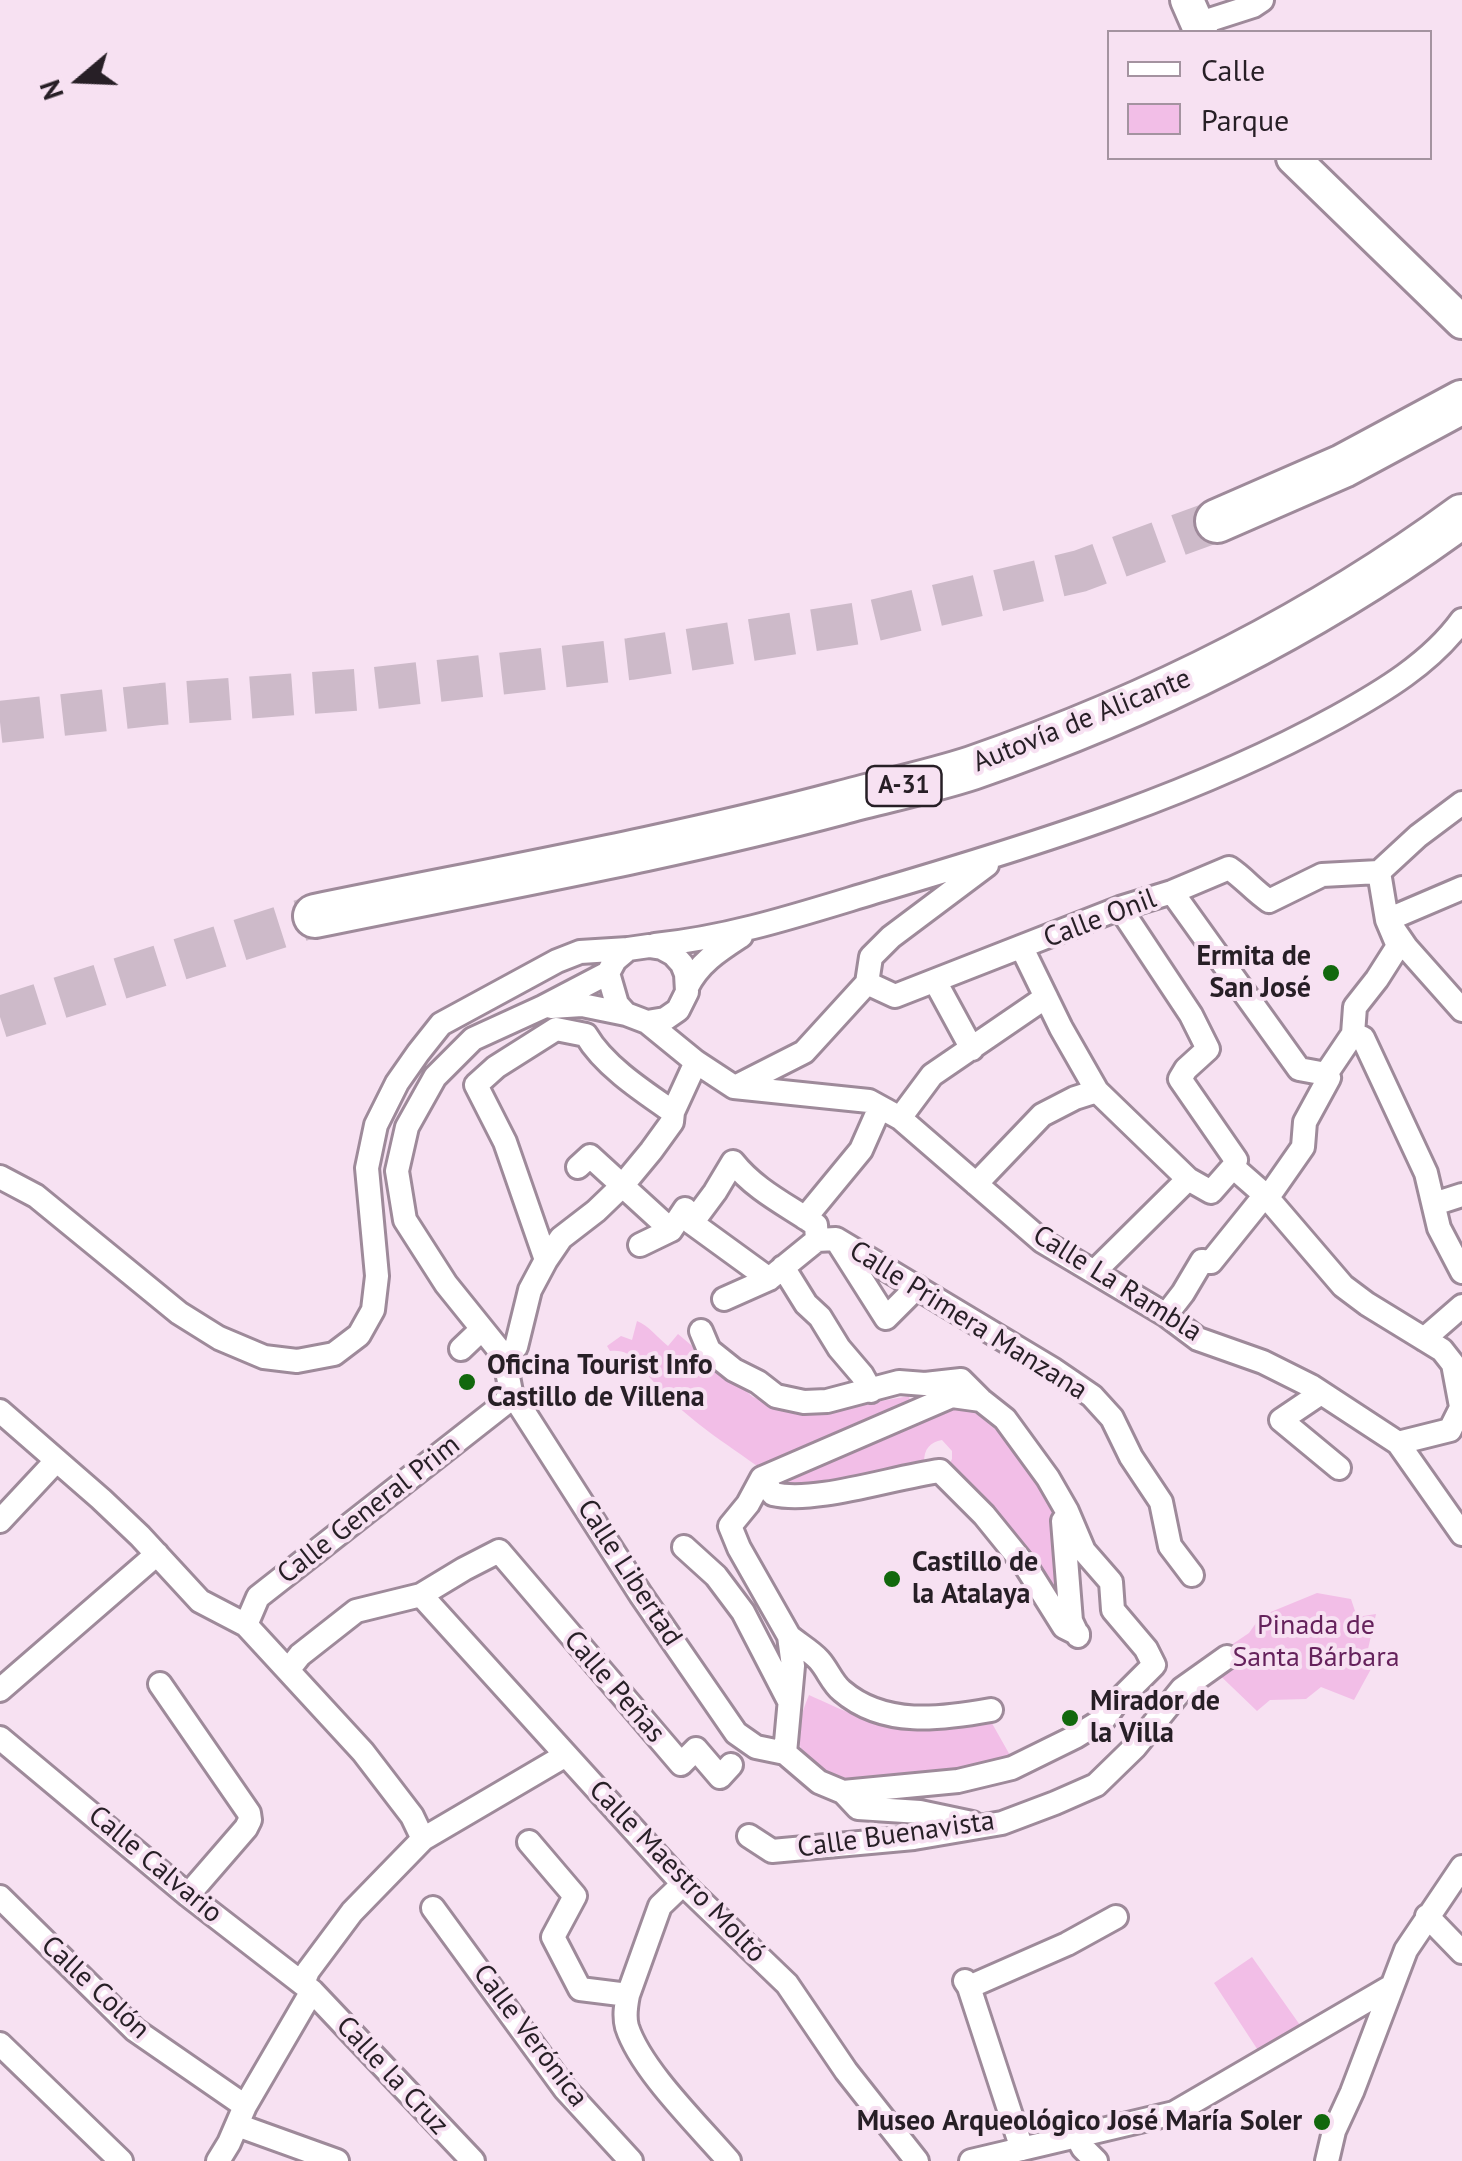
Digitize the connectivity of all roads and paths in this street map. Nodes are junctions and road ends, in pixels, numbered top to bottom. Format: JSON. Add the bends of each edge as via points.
{"nodes":[{"id":1,"x":1262,"y":0,"type":"edge"},
{"id":2,"x":1195,"y":19,"type":"edge"},
{"id":3,"x":1295,"y":160,"type":"edge"},
{"id":4,"x":1462,"y":322,"type":"edge"},
{"id":5,"x":1462,"y":402,"type":"edge"},
{"id":6,"x":1216,"y":521,"type":"tunnel mouth"},
{"id":7,"x":1454,"y":522,"type":"edge"},
{"id":8,"x":1462,"y":620,"type":"edge"},
{"id":9,"x":1462,"y":803,"type":"edge"},
{"id":10,"x":1000,"y":855,"type":"junction"},
{"id":11,"x":1380,"y":872,"type":"junction"},
{"id":12,"x":1462,"y":888,"type":"edge"},
{"id":13,"x":1172,"y":892,"type":"junction"},
{"id":14,"x":1120,"y":908,"type":"junction"},
{"id":15,"x":315,"y":916,"type":"tunnel mouth"},
{"id":16,"x":1388,"y":920,"type":"junction"},
{"id":17,"x":752,"y":928,"type":"junction"},
{"id":18,"x":638,"y":947,"type":"junction"},
{"id":19,"x":1022,"y":948,"type":"junction"},
{"id":20,"x":609,"y":971,"type":"junction"},
{"id":21,"x":526,"y":978,"type":"junction"},
{"id":22,"x":867,"y":982,"type":"junction"},
{"id":23,"x":935,"y":982,"type":"junction"},
{"id":24,"x":687,"y":987,"type":"junction"},
{"id":25,"x":1046,"y":997,"type":"junction"},
{"id":26,"x":543,"y":1008,"type":"junction"},
{"id":27,"x":678,"y":1010,"type":"junction"},
{"id":28,"x":1462,"y":1010,"type":"edge"},
{"id":29,"x":636,"y":1018,"type":"junction"},
{"id":30,"x":1353,"y":1034,"type":"junction"},
{"id":31,"x":972,"y":1049,"type":"junction"},
{"id":32,"x":696,"y":1062,"type":"junction"},
{"id":33,"x":1326,"y":1074,"type":"junction"},
{"id":34,"x":734,"y":1087,"type":"junction"},
{"id":35,"x":1097,"y":1091,"type":"junction"},
{"id":36,"x":673,"y":1112,"type":"junction"},
{"id":37,"x":890,"y":1112,"type":"junction"},
{"id":38,"x":578,"y":1167,"type":"dead end"},
{"id":39,"x":1234,"y":1167,"type":"junction"},
{"id":40,"x":0,"y":1177,"type":"edge"},
{"id":41,"x":1188,"y":1179,"type":"junction"},
{"id":42,"x":976,"y":1184,"type":"junction"},
{"id":43,"x":622,"y":1186,"type":"junction"},
{"id":44,"x":1265,"y":1195,"type":"junction"},
{"id":45,"x":1462,"y":1195,"type":"edge"},
{"id":46,"x":805,"y":1218,"type":"junction"},
{"id":47,"x":1445,"y":1218,"type":"edge"},
{"id":48,"x":681,"y":1226,"type":"junction"},
{"id":49,"x":827,"y":1240,"type":"junction"},
{"id":50,"x":640,"y":1245,"type":"dead end"},
{"id":51,"x":546,"y":1260,"type":"junction"},
{"id":52,"x":1095,"y":1271,"type":"junction"},
{"id":53,"x":1462,"y":1272,"type":"edge"},
{"id":54,"x":776,"y":1273,"type":"junction"},
{"id":55,"x":917,"y":1287,"type":"junction"},
{"id":56,"x":724,"y":1299,"type":"dead end"},
{"id":57,"x":1462,"y":1306,"type":"edge"},
{"id":58,"x":1166,"y":1314,"type":"junction"},
{"id":59,"x":482,"y":1329,"type":"junction"},
{"id":60,"x":700,"y":1330,"type":"dead end"},
{"id":61,"x":359,"y":1335,"type":"junction"},
{"id":62,"x":1433,"y":1345,"type":"junction"},
{"id":63,"x":461,"y":1350,"type":"dead end"},
{"id":64,"x":377,"y":1351,"type":"dead end"},
{"id":65,"x":504,"y":1356,"type":"junction"},
{"id":66,"x":871,"y":1391,"type":"junction"},
{"id":67,"x":1322,"y":1394,"type":"junction"},
{"id":68,"x":507,"y":1398,"type":"junction"},
{"id":69,"x":981,"y":1400,"type":"junction"},
{"id":70,"x":0,"y":1411,"type":"edge"},
{"id":71,"x":1461,"y":1411,"type":"edge"},
{"id":72,"x":1398,"y":1443,"type":"junction"},
{"id":73,"x":56,"y":1460,"type":"junction"},
{"id":74,"x":1339,"y":1468,"type":"dead end"},
{"id":75,"x":762,"y":1478,"type":"junction"},
{"id":76,"x":1062,"y":1502,"type":"junction"},
{"id":77,"x":0,"y":1521,"type":"edge"},
{"id":78,"x":1462,"y":1534,"type":"edge"},
{"id":79,"x":684,"y":1547,"type":"dead end"},
{"id":80,"x":157,"y":1554,"type":"junction"},
{"id":81,"x":1192,"y":1575,"type":"dead end"},
{"id":82,"x":421,"y":1595,"type":"junction"},
{"id":83,"x":246,"y":1625,"type":"junction"},
{"id":84,"x":788,"y":1636,"type":"junction"},
{"id":85,"x":1227,"y":1656,"type":"dead end"},
{"id":86,"x":289,"y":1669,"type":"junction"},
{"id":87,"x":160,"y":1684,"type":"dead end"},
{"id":88,"x":0,"y":1690,"type":"edge"},
{"id":89,"x":789,"y":1701,"type":"junction"},
{"id":90,"x":991,"y":1710,"type":"dead end"},
{"id":91,"x":0,"y":1738,"type":"edge"},
{"id":92,"x":786,"y":1752,"type":"junction"},
{"id":93,"x":566,"y":1754,"type":"junction"},
{"id":94,"x":731,"y":1765,"type":"dead end"},
{"id":95,"x":844,"y":1792,"type":"junction"},
{"id":96,"x":985,"y":1826,"type":"junction"},
{"id":97,"x":749,"y":1836,"type":"dead end"},
{"id":98,"x":422,"y":1839,"type":"junction"},
{"id":99,"x":529,"y":1842,"type":"dead end"},
{"id":100,"x":1462,"y":1867,"type":"edge"},
{"id":101,"x":683,"y":1884,"type":"junction"},
{"id":102,"x":188,"y":1895,"type":"junction"},
{"id":103,"x":0,"y":1896,"type":"edge"},
{"id":104,"x":433,"y":1908,"type":"dead end"},
{"id":105,"x":1427,"y":1916,"type":"junction"},
{"id":106,"x":1116,"y":1917,"type":"dead end"},
{"id":107,"x":1462,"y":1952,"type":"edge"},
{"id":108,"x":1392,"y":1986,"type":"junction"},
{"id":109,"x":307,"y":1987,"type":"junction"},
{"id":110,"x":628,"y":1995,"type":"junction"},
{"id":111,"x":0,"y":2044,"type":"edge"},
{"id":112,"x":241,"y":2116,"type":"junction"},
{"id":113,"x":1077,"y":2138,"type":"junction"},
{"id":114,"x":1022,"y":2149,"type":"junction"},
{"id":115,"x":120,"y":2161,"type":"edge"},
{"id":116,"x":218,"y":2161,"type":"edge"},
{"id":117,"x":337,"y":2161,"type":"edge"},
{"id":118,"x":473,"y":2161,"type":"edge"},
{"id":119,"x":631,"y":2161,"type":"edge"},
{"id":120,"x":729,"y":2161,"type":"edge"},
{"id":121,"x":917,"y":2161,"type":"edge"},
{"id":122,"x":971,"y":2161,"type":"edge"},
{"id":123,"x":1096,"y":2161,"type":"edge"},
{"id":124,"x":1326,"y":2161,"type":"edge"}],
"edges":[{"from":1,"to":2,"type":"street"},
{"from":3,"to":4,"type":"main road"},
{"from":5,"to":6,"type":"highway","via":[[1326,474]]},
{"from":7,"to":15,"type":"highway","name":"Autovía de Alicante","number":"A-31","via":[[1256,645],[1123,709],[970,768],[733,831]]},
{"from":8,"to":10,"type":"street","via":[[1398,680],[1286,744]]},
{"from":9,"to":11,"type":"street"},
{"from":10,"to":17,"type":"street"},
{"from":10,"to":22,"type":"street","via":[[891,937],[871,958]]},
{"from":11,"to":13,"type":"street","name":"Calle Onil","via":[[1322,875],[1269,901],[1229,868]]},
{"from":11,"to":16,"type":"street"},
{"from":12,"to":16,"type":"street"},
{"from":13,"to":14,"type":"street","name":"Calle Onil"},
{"from":13,"to":33,"type":"street","via":[[1299,1068]]},
{"from":14,"to":19,"type":"street","name":"Calle Onil"},
{"from":14,"to":39,"type":"street","via":[[1208,1050],[1180,1080],[1236,1160]]},
{"from":16,"to":28,"type":"street"},
{"from":16,"to":30,"type":"street","via":[[1398,946],[1355,1007]]},
{"from":17,"to":18,"type":"street"},
{"from":17,"to":24,"type":"street","via":[[707,959]]},
{"from":18,"to":20,"type":"street"},
{"from":18,"to":21,"type":"street","via":[[580,952]]},
{"from":18,"to":24,"type":"street","via":[[673,954]]},
{"from":19,"to":23,"type":"street","name":"Calle Onil"},
{"from":19,"to":25,"type":"street"},
{"from":20,"to":21,"type":"street"},
{"from":20,"to":26,"type":"street"},
{"from":20,"to":29,"type":"street","via":[[617,1004]]},
{"from":21,"to":61,"type":"street","via":[[441,1024],[397,1083],[376,1126],[367,1168],[377,1276],[373,1310]]},
{"from":22,"to":23,"type":"street","name":"Calle Onil","via":[[896,996]]},
{"from":22,"to":34,"type":"street","via":[[804,1052]]},
{"from":23,"to":31,"type":"street"},
{"from":24,"to":27,"type":"street"},
{"from":25,"to":31,"type":"street"},
{"from":25,"to":35,"type":"street"},
{"from":26,"to":29,"type":"street","via":[[582,1005]]},
{"from":26,"to":59,"type":"street","via":[[473,1039],[435,1077],[407,1127],[397,1171],[405,1220]]},
{"from":27,"to":29,"type":"street","via":[[666,1019]]},
{"from":27,"to":32,"type":"street"},
{"from":29,"to":32,"type":"street","name":"Calle La Rambla"},
{"from":30,"to":33,"type":"street"},
{"from":30,"to":47,"type":"street","via":[[1363,1038]]},
{"from":31,"to":37,"type":"street"},
{"from":32,"to":34,"type":"street","name":"Calle La Rambla"},
{"from":32,"to":36,"type":"street"},
{"from":33,"to":44,"type":"street","via":[[1305,1122],[1303,1147]]},
{"from":34,"to":37,"type":"street","name":"Calle La Rambla","via":[[869,1101]]},
{"from":35,"to":41,"type":"street"},
{"from":35,"to":42,"type":"street","via":[[1042,1115]]},
{"from":36,"to":43,"type":"street"},
{"from":36,"to":51,"type":"street","via":[[597,1054],[586,1035],[556,1029],[476,1084],[506,1142]]},
{"from":37,"to":42,"type":"street","name":"Calle La Rambla"},
{"from":37,"to":46,"type":"street"},
{"from":38,"to":43,"type":"street","via":[[590,1156]]},
{"from":39,"to":41,"type":"street","via":[[1210,1192]]},
{"from":39,"to":44,"type":"street"},
{"from":40,"to":61,"type":"street","via":[[36,1196],[179,1313],[264,1358],[334,1354]]},
{"from":41,"to":52,"type":"street"},
{"from":42,"to":52,"type":"street","name":"Calle La Rambla","via":[[1042,1240]]},
{"from":43,"to":48,"type":"street"},
{"from":43,"to":51,"type":"street","via":[[561,1238]]},
{"from":44,"to":58,"type":"street","via":[[1210,1262],[1202,1260]]},
{"from":44,"to":62,"type":"street","via":[[1342,1286]]},
{"from":45,"to":47,"type":"street"},
{"from":46,"to":48,"type":"street","name":"Calle Primera Manzana","via":[[733,1162]]},
{"from":46,"to":49,"type":"street","name":"Calle Primera Manzana"},
{"from":47,"to":53,"type":"street"},
{"from":48,"to":50,"type":"street"},
{"from":48,"to":54,"type":"street"},
{"from":49,"to":54,"type":"street","name":"Calle Primera Manzana"},
{"from":49,"to":55,"type":"street","name":"Calle Primera Manzana"},
{"from":49,"to":55,"type":"street","via":[[886,1318]]},
{"from":51,"to":65,"type":"street","via":[[530,1290],[516,1347]]},
{"from":52,"to":58,"type":"street","name":"Calle La Rambla"},
{"from":54,"to":56,"type":"street","name":"Calle Primera Manzana"},
{"from":54,"to":66,"type":"street","via":[[820,1317]]},
{"from":55,"to":81,"type":"street","name":"Calle Primera Manzana","via":[[1092,1396],[1162,1502],[1170,1546]]},
{"from":57,"to":62,"type":"street"},
{"from":58,"to":67,"type":"street","name":"Calle La Rambla","via":[[1198,1339],[1263,1362]]},
{"from":59,"to":63,"type":"street"},
{"from":59,"to":65,"type":"street"},
{"from":60,"to":66,"type":"street","name":"Calle Primera Manzana","via":[[709,1350],[776,1396],[827,1401]]},
{"from":61,"to":64,"type":"street"},
{"from":62,"to":71,"type":"street","via":[[1453,1364]]},
{"from":65,"to":68,"type":"street"},
{"from":66,"to":69,"type":"street","name":"Calle Primera Manzana","via":[[899,1382],[961,1380]]},
{"from":67,"to":72,"type":"street","name":"Calle La Rambla"},
{"from":67,"to":74,"type":"street","via":[[1280,1420]]},
{"from":68,"to":83,"type":"street","name":"Calle General Prim","via":[[258,1597]]},
{"from":68,"to":92,"type":"street","name":"Calle Libertad","via":[[736,1733],[756,1747]]},
{"from":69,"to":75,"type":"street","via":[[952,1396]]},
{"from":69,"to":76,"type":"street","name":"Calle Primera Manzana","via":[[1006,1419]]},
{"from":70,"to":73,"type":"street"},
{"from":71,"to":72,"type":"street","via":[[1450,1430]]},
{"from":72,"to":78,"type":"street","name":"Calle La Rambla"},
{"from":73,"to":77,"type":"street"},
{"from":73,"to":80,"type":"street"},
{"from":75,"to":76,"type":"street","via":[[773,1494],[788,1497],[940,1472],[984,1515],[1076,1639]]},
{"from":75,"to":84,"type":"street","via":[[730,1526]]},
{"from":76,"to":95,"type":"street","name":"Calle Primera Manzana","via":[[1084,1551],[1111,1582],[1114,1610],[1154,1666],[1104,1719],[1012,1768],[958,1781]]},
{"from":79,"to":89,"type":"street","via":[[743,1612]]},
{"from":80,"to":83,"type":"street","via":[[200,1601]]},
{"from":80,"to":88,"type":"street"},
{"from":82,"to":86,"type":"street","via":[[356,1611]]},
{"from":82,"to":93,"type":"street","name":"Calle Maestro Moltó"},
{"from":82,"to":94,"type":"street","name":"Calle Peñas","via":[[499,1551],[680,1764],[696,1749],[720,1777]]},
{"from":83,"to":86,"type":"street"},
{"from":84,"to":89,"type":"street"},
{"from":84,"to":90,"type":"street","via":[[858,1703],[928,1719]]},
{"from":85,"to":96,"type":"street","name":"Calle Buenavista","via":[[1182,1688],[1096,1785]]},
{"from":86,"to":98,"type":"street","via":[[398,1796]]},
{"from":87,"to":102,"type":"street","via":[[250,1820]]},
{"from":89,"to":92,"type":"street"},
{"from":91,"to":102,"type":"street","name":"Calle Calvario"},
{"from":92,"to":95,"type":"street","via":[[819,1782]]},
{"from":93,"to":98,"type":"street"},
{"from":93,"to":101,"type":"street","name":"Calle Maestro Moltó"},
{"from":95,"to":96,"type":"street","via":[[858,1808]]},
{"from":96,"to":97,"type":"street","name":"Calle Buenavista","via":[[772,1851]]},
{"from":98,"to":109,"type":"street","via":[[352,1912],[308,1970]]},
{"from":99,"to":110,"type":"street","via":[[574,1896],[553,1937],[580,1990]]},
{"from":100,"to":105,"type":"street"},
{"from":101,"to":110,"type":"street","via":[[660,1906]]},
{"from":101,"to":121,"type":"street","name":"Calle Maestro Moltó","via":[[787,1984]]},
{"from":102,"to":109,"type":"street","name":"Calle Calvario"},
{"from":103,"to":112,"type":"street","name":"Calle Colón","via":[[135,2030]]},
{"from":104,"to":119,"type":"street","name":"Calle Verónica","via":[[565,2089]]},
{"from":105,"to":107,"type":"street"},
{"from":105,"to":108,"type":"street"},
{"from":106,"to":114,"type":"street","via":[[967,1984]]},
{"from":108,"to":113,"type":"street","via":[[1174,2113]]},
{"from":108,"to":124,"type":"street"},
{"from":109,"to":112,"type":"street"},
{"from":109,"to":118,"type":"street","name":"Calle la Cruz"},
{"from":110,"to":120,"type":"street","via":[[628,2026],[650,2070]]},
{"from":111,"to":115,"type":"street"},
{"from":112,"to":116,"type":"street"},
{"from":112,"to":117,"type":"street","name":"Calle Colón"},
{"from":113,"to":114,"type":"street"},
{"from":113,"to":123,"type":"street"},
{"from":114,"to":122,"type":"street"}]}
